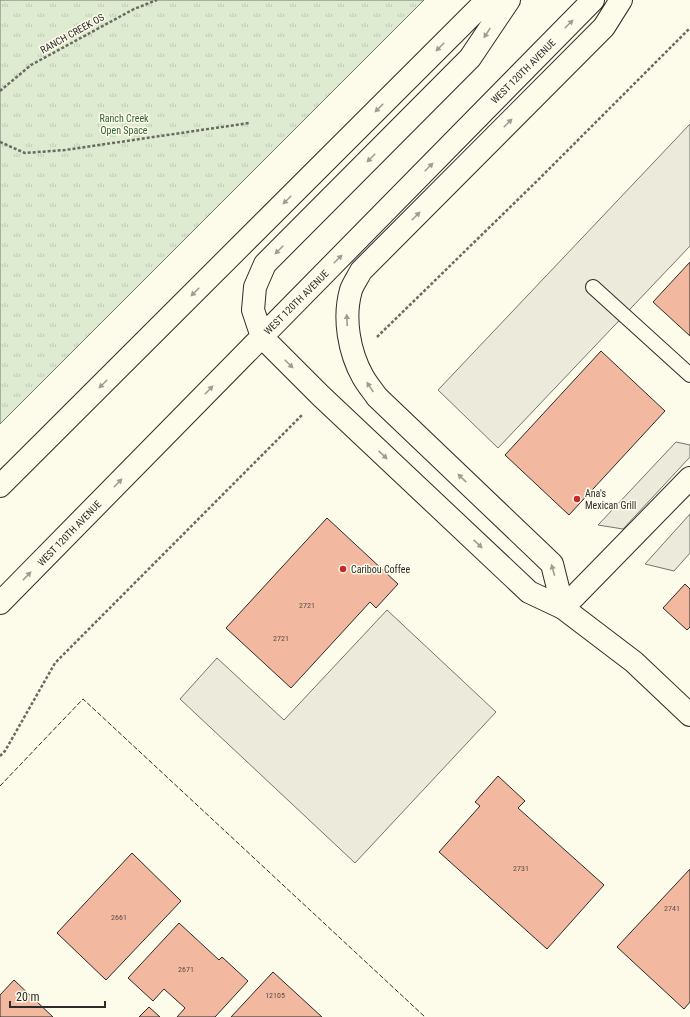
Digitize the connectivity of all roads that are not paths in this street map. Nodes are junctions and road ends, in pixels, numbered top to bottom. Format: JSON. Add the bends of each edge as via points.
{"nodes":[{"id":1,"x":487,"y":0,"type":"edge"},
{"id":2,"x":509,"y":0,"type":"edge"},
{"id":3,"x":593,"y":0,"type":"edge"},
{"id":4,"x":621,"y":0,"type":"edge"},
{"id":5,"x":593,"y":287,"type":"dead end"},
{"id":6,"x":262,"y":337,"type":"junction"},
{"id":7,"x":690,"y":375,"type":"edge"},
{"id":8,"x":690,"y":478,"type":"edge"},
{"id":9,"x":0,"y":486,"type":"edge"},
{"id":10,"x":0,"y":604,"type":"edge"},
{"id":11,"x":563,"y":608,"type":"junction"},
{"id":12,"x":690,"y":715,"type":"edge"}],
"edges":[{"from":1,"to":9,"type":"main road","one_way":true},
{"from":2,"to":6,"type":"main road","one_way":true,"via":[[470,58],[265,264],[255,287],[253,310]]},
{"from":6,"to":3,"type":"main road","name":"WEST 120TH AVENUE","one_way":true},
{"from":11,"to":4,"type":"main road","one_way":true,"via":[[552,564],[377,397],[362,376],[355,358],[348,333],[347,312],[351,289],[361,271],[604,27]]},
{"from":5,"to":7,"type":"lane"},
{"from":10,"to":6,"type":"main road","name":"WEST 120TH AVENUE","one_way":true},
{"from":6,"to":11,"type":"main road","one_way":true,"via":[[326,401],[529,592]]},
{"from":8,"to":11,"type":"main road"},
{"from":11,"to":12,"type":"main road","via":[[634,662]]}]}
